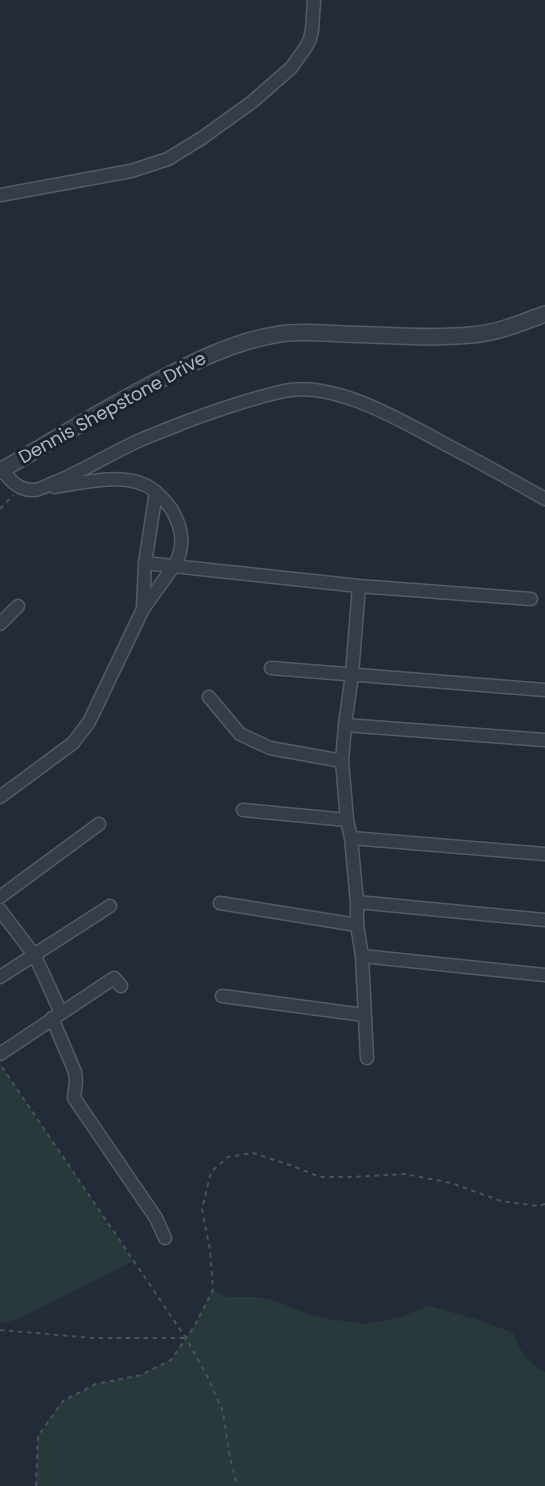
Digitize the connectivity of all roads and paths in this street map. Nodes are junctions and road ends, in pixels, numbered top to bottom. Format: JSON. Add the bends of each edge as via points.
{"nodes":[{"id":1,"x":314,"y":0,"type":"edge"},
{"id":2,"x":0,"y":195,"type":"edge"},
{"id":3,"x":545,"y":314,"type":"edge"},
{"id":4,"x":1,"y":471,"type":"edge"},
{"id":5,"x":23,"y":489,"type":"junction"},
{"id":6,"x":39,"y":489,"type":"junction"},
{"id":7,"x":156,"y":492,"type":"junction"},
{"id":8,"x":545,"y":499,"type":"edge"},
{"id":9,"x":0,"y":509,"type":"edge"},
{"id":10,"x":145,"y":563,"type":"junction"},
{"id":11,"x":173,"y":567,"type":"junction"},
{"id":12,"x":359,"y":586,"type":"junction"},
{"id":13,"x":531,"y":598,"type":"dead end"},
{"id":14,"x":18,"y":606,"type":"dead end"},
{"id":15,"x":143,"y":609,"type":"junction"},
{"id":16,"x":0,"y":624,"type":"edge"},
{"id":17,"x":272,"y":668,"type":"dead end"},
{"id":18,"x":352,"y":674,"type":"junction"},
{"id":19,"x":545,"y":690,"type":"edge"},
{"id":20,"x":209,"y":697,"type":"dead end"},
{"id":21,"x":345,"y":725,"type":"junction"},
{"id":22,"x":545,"y":740,"type":"edge"},
{"id":23,"x":342,"y":761,"type":"junction"},
{"id":24,"x":0,"y":797,"type":"edge"},
{"id":25,"x":243,"y":810,"type":"dead end"},
{"id":26,"x":347,"y":820,"type":"junction"},
{"id":27,"x":99,"y":824,"type":"dead end"},
{"id":28,"x":351,"y":838,"type":"junction"},
{"id":29,"x":545,"y":854,"type":"edge"},
{"id":30,"x":0,"y":897,"type":"edge"},
{"id":31,"x":357,"y":902,"type":"junction"},
{"id":32,"x":220,"y":903,"type":"dead end"},
{"id":33,"x":110,"y":906,"type":"dead end"},
{"id":34,"x":0,"y":910,"type":"edge"},
{"id":35,"x":545,"y":920,"type":"edge"},
{"id":36,"x":357,"y":925,"type":"junction"},
{"id":37,"x":35,"y":956,"type":"junction"},
{"id":38,"x":362,"y":956,"type":"junction"},
{"id":39,"x":545,"y":975,"type":"edge"},
{"id":40,"x":0,"y":977,"type":"edge"},
{"id":41,"x":121,"y":986,"type":"dead end"},
{"id":42,"x":222,"y":996,"type":"dead end"},
{"id":43,"x":57,"y":1015,"type":"junction"},
{"id":44,"x":364,"y":1015,"type":"junction"},
{"id":45,"x":0,"y":1054,"type":"edge"},
{"id":46,"x":367,"y":1058,"type":"dead end"},
{"id":47,"x":0,"y":1064,"type":"edge"},
{"id":48,"x":545,"y":1204,"type":"edge"},
{"id":49,"x":165,"y":1238,"type":"dead end"},
{"id":50,"x":0,"y":1330,"type":"edge"},
{"id":51,"x":186,"y":1338,"type":"junction"},
{"id":52,"x":36,"y":1486,"type":"edge"},
{"id":53,"x":237,"y":1486,"type":"edge"}],
"edges":[{"from":1,"to":2,"type":"street","via":[[310,39],[291,68],[202,138],[168,159],[131,171]]},
{"from":3,"to":4,"type":"street","name":"Dennis Shepstone Drive","via":[[518,325],[472,335],[281,334],[250,341],[184,367],[116,402]]},
{"from":4,"to":5,"type":"street"},
{"from":5,"to":6,"type":"street"},
{"from":5,"to":9,"type":"path"},
{"from":6,"to":7,"type":"street","via":[[124,479]]},
{"from":6,"to":8,"type":"street","via":[[140,440],[214,411],[302,389],[348,398],[381,410]]},
{"from":7,"to":10,"type":"street"},
{"from":7,"to":11,"type":"street","via":[[172,509],[183,538]]},
{"from":10,"to":11,"type":"street"},
{"from":10,"to":15,"type":"street"},
{"from":11,"to":12,"type":"street"},
{"from":11,"to":15,"type":"street"},
{"from":12,"to":13,"type":"street"},
{"from":12,"to":18,"type":"street"},
{"from":14,"to":16,"type":"street"},
{"from":15,"to":24,"type":"street","via":[[89,722],[73,743]]},
{"from":17,"to":18,"type":"street"},
{"from":18,"to":19,"type":"street"},
{"from":18,"to":21,"type":"street"},
{"from":20,"to":23,"type":"street","via":[[240,734],[270,748]]},
{"from":21,"to":22,"type":"street"},
{"from":21,"to":23,"type":"street"},
{"from":23,"to":26,"type":"street"},
{"from":25,"to":26,"type":"street"},
{"from":26,"to":28,"type":"street"},
{"from":27,"to":30,"type":"street"},
{"from":28,"to":29,"type":"street"},
{"from":28,"to":31,"type":"street"},
{"from":31,"to":35,"type":"street"},
{"from":31,"to":36,"type":"street"},
{"from":32,"to":36,"type":"street"},
{"from":33,"to":37,"type":"street"},
{"from":34,"to":37,"type":"street"},
{"from":36,"to":38,"type":"street"},
{"from":37,"to":40,"type":"street"},
{"from":37,"to":43,"type":"street"},
{"from":38,"to":39,"type":"street"},
{"from":38,"to":44,"type":"street"},
{"from":41,"to":43,"type":"street","via":[[114,978]]},
{"from":42,"to":44,"type":"street"},
{"from":43,"to":45,"type":"street"},
{"from":43,"to":49,"type":"street","via":[[75,1072],[74,1098],[156,1218]]},
{"from":44,"to":46,"type":"street"},
{"from":47,"to":51,"type":"path"},
{"from":48,"to":51,"type":"path","via":[[501,1201],[451,1183],[405,1174],[320,1177],[253,1153],[228,1157],[211,1172],[202,1209],[213,1290]]},
{"from":50,"to":51,"type":"path","via":[[93,1338]]},
{"from":51,"to":52,"type":"path","via":[[171,1360],[141,1375],[96,1384],[63,1401],[38,1436]]},
{"from":51,"to":53,"type":"path","via":[[223,1412]]}]}
